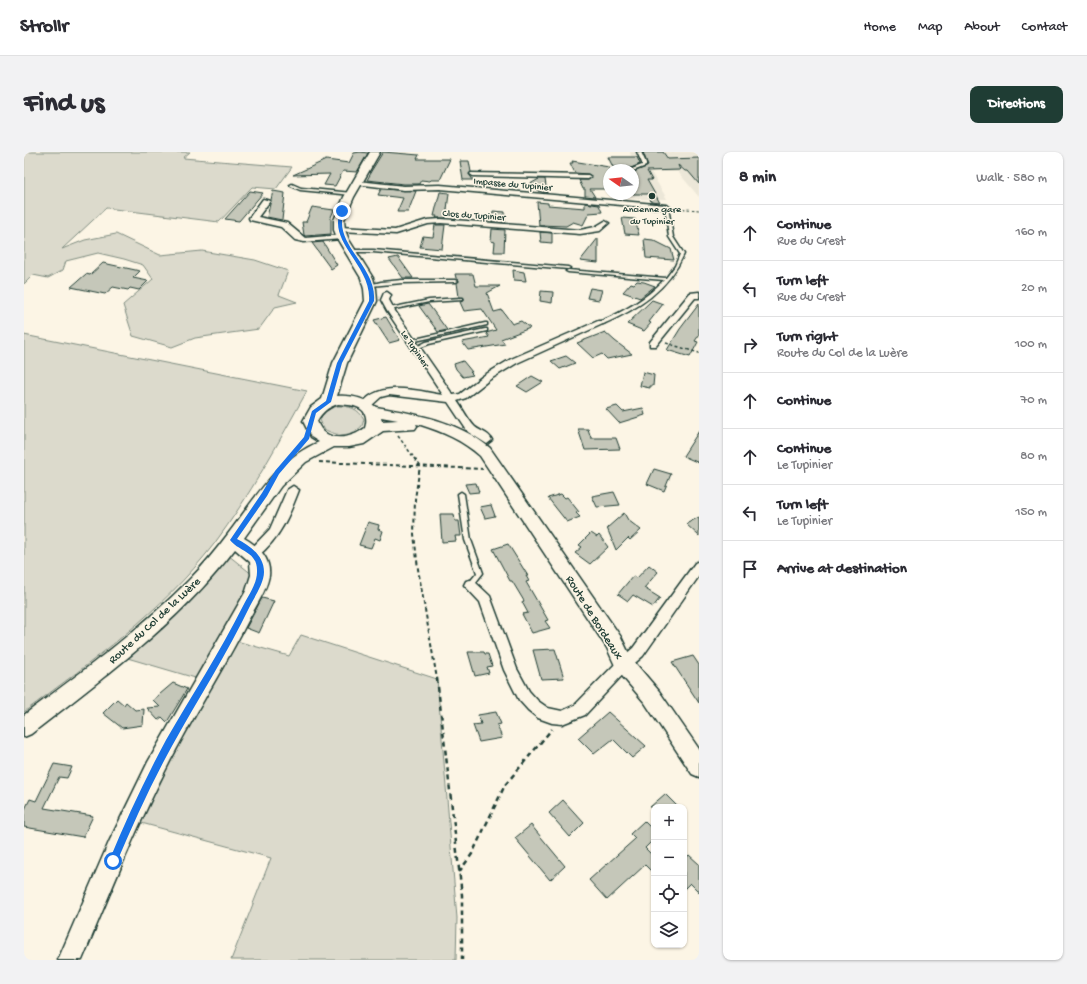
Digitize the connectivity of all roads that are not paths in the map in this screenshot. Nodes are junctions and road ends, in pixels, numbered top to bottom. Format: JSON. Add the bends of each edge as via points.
{"nodes":[{"id":1,"x":375,"y":152,"type":"edge"},
{"id":2,"x":639,"y":152,"type":"edge"},
{"id":3,"x":639,"y":168,"type":"edge"},
{"id":4,"x":473,"y":174,"type":"dead end"},
{"id":5,"x":588,"y":177,"type":"dead end"},
{"id":6,"x":358,"y":183,"type":"junction"},
{"id":7,"x":510,"y":184,"type":"junction"},
{"id":8,"x":292,"y":185,"type":"dead end"},
{"id":9,"x":352,"y":194,"type":"junction"},
{"id":10,"x":266,"y":201,"type":"dead end"},
{"id":11,"x":666,"y":207,"type":"joint"},
{"id":12,"x":605,"y":223,"type":"dead end"},
{"id":13,"x":341,"y":233,"type":"junction"},
{"id":14,"x":350,"y":249,"type":"junction"},
{"id":15,"x":666,"y":279,"type":"junction"},
{"id":16,"x":456,"y":281,"type":"dead end"},
{"id":17,"x":371,"y":285,"type":"junction"},
{"id":18,"x":387,"y":295,"type":"dead end"},
{"id":19,"x":699,"y":295,"type":"edge"},
{"id":20,"x":460,"y":299,"type":"dead end"},
{"id":21,"x":390,"y":309,"type":"junction"},
{"id":22,"x":601,"y":323,"type":"joint"},
{"id":23,"x":485,"y":324,"type":"dead end"},
{"id":24,"x":485,"y":330,"type":"dead end"},
{"id":25,"x":655,"y":342,"type":"road end"},
{"id":26,"x":414,"y":345,"type":"junction"},
{"id":27,"x":340,"y":363,"type":"junction"},
{"id":28,"x":451,"y":399,"type":"junction"},
{"id":29,"x":350,"y":400,"type":"junction"},
{"id":30,"x":328,"y":402,"type":"junction"},
{"id":31,"x":369,"y":408,"type":"junction"},
{"id":32,"x":311,"y":426,"type":"junction"},
{"id":33,"x":372,"y":431,"type":"junction"},
{"id":34,"x":487,"y":440,"type":"dead end"},
{"id":35,"x":334,"y":442,"type":"junction"},
{"id":36,"x":493,"y":465,"type":"junction"},
{"id":37,"x":293,"y":490,"type":"dead end"},
{"id":38,"x":461,"y":494,"type":"dead end"},
{"id":39,"x":265,"y":495,"type":"junction"},
{"id":40,"x":233,"y":540,"type":"junction"},
{"id":41,"x":254,"y":553,"type":"junction"},
{"id":42,"x":699,"y":566,"type":"edge"},
{"id":43,"x":470,"y":585,"type":"joint"},
{"id":44,"x":624,"y":664,"type":"junction"},
{"id":45,"x":24,"y":727,"type":"edge"},
{"id":46,"x":699,"y":767,"type":"edge"},
{"id":47,"x":70,"y":960,"type":"edge"}],
"edges":[{"from":1,"to":6,"type":"main road"},
{"from":2,"to":3,"type":"lane","via":[[644,163],[644,166]]},
{"from":4,"to":7,"type":"street"},
{"from":5,"to":7,"type":"street"},
{"from":6,"to":7,"type":"street","name":"Impasse du Tupinier","via":[[404,188]]},
{"from":6,"to":9,"type":"main road"},
{"from":7,"to":11,"type":"street","name":"Impasse du Tupinier"},
{"from":8,"to":9,"type":"lane","via":[[300,189]]},
{"from":9,"to":13,"type":"main road","via":[[339,220]]},
{"from":10,"to":13,"type":"street","via":[[253,218],[284,225],[298,238],[304,240]]},
{"from":11,"to":15,"type":"lane","via":[[671,237],[682,254]]},
{"from":12,"to":13,"type":"street","name":"Clos du Tupinier","via":[[597,229],[580,232],[441,221],[427,222],[396,232]]},
{"from":13,"to":14,"type":"main road"},
{"from":14,"to":15,"type":"lane"},
{"from":14,"to":17,"type":"main road"},
{"from":15,"to":22,"type":"lane","via":[[641,302],[619,316]]},
{"from":16,"to":17,"type":"lane","via":[[426,280]]},
{"from":17,"to":27,"type":"main road","via":[[369,306]]},
{"from":18,"to":21,"type":"street","name":"Le Tupinier","via":[[385,300]]},
{"from":19,"to":25,"type":"street","via":[[693,295]]},
{"from":20,"to":21,"type":"lane","via":[[428,301]]},
{"from":21,"to":26,"type":"street","name":"Le Tupinier"},
{"from":22,"to":28,"type":"street","via":[[514,361],[463,396]]},
{"from":23,"to":26,"type":"lane"},
{"from":24,"to":26,"type":"lane"},
{"from":26,"to":28,"type":"street","name":"Le Tupinier"},
{"from":27,"to":29,"type":"main road","via":[[344,387]]},
{"from":27,"to":30,"type":"main road"},
{"from":28,"to":31,"type":"street","via":[[389,392],[378,395]]},
{"from":28,"to":34,"type":"street","name":"Le Tupinier","via":[[472,430]]},
{"from":29,"to":30,"type":"main road"},
{"from":29,"to":31,"type":"main road"},
{"from":30,"to":32,"type":"main road","via":[[314,412],[310,421]]},
{"from":31,"to":33,"type":"main road","via":[[376,421]]},
{"from":31,"to":36,"type":"main road","name":"Route de Bordeaux","via":[[444,428],[462,436],[482,449]]},
{"from":32,"to":35,"type":"main road","via":[[319,436]]},
{"from":32,"to":39,"type":"main road","name":"Route du Col de la Luère","via":[[301,446],[277,472]]},
{"from":33,"to":35,"type":"main road","via":[[356,441]]},
{"from":33,"to":36,"type":"main road","name":"Route de Bordeaux","via":[[392,426],[415,426],[444,434],[473,449]]},
{"from":35,"to":39,"type":"main road","name":"Route du Col de la Luère","via":[[296,460]]},
{"from":36,"to":44,"type":"main road","name":"Route de Bordeaux","via":[[614,643]]},
{"from":37,"to":41,"type":"street","via":[[277,531],[267,544]]},
{"from":38,"to":43,"type":"lane","via":[[468,540],[480,574]]},
{"from":39,"to":40,"type":"main road","name":"Route du Col de la Luère"},
{"from":40,"to":41,"type":"main road"},
{"from":40,"to":45,"type":"main road","name":"Route du Col de la Luère","via":[[182,598],[98,671]]},
{"from":41,"to":47,"type":"main road","via":[[260,564],[261,574],[258,583],[134,813]]},
{"from":42,"to":44,"type":"street","via":[[638,652]]},
{"from":43,"to":44,"type":"street","via":[[484,597],[517,684],[525,698],[537,710],[551,717],[571,716],[580,710]]},
{"from":44,"to":46,"type":"main road","name":"Route de Bordeaux","via":[[652,697]]}]}
